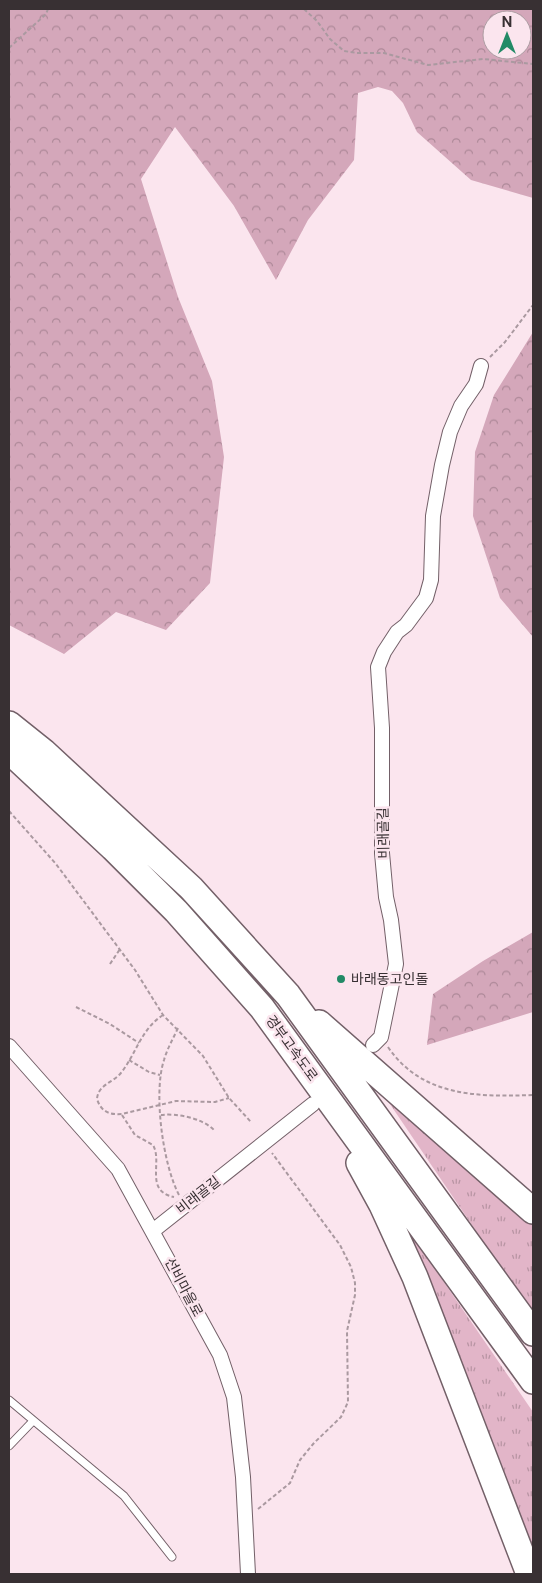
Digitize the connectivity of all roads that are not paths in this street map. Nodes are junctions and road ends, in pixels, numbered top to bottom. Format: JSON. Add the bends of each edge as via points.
{"nodes":[{"id":1,"x":481,"y":366,"type":"road end"},
{"id":2,"x":9,"y":724,"type":"edge"},
{"id":3,"x":9,"y":751,"type":"edge"},
{"id":4,"x":288,"y":995,"type":"junction"},
{"id":5,"x":262,"y":1008,"type":"junction"},
{"id":6,"x":377,"y":1041,"type":"road end"},
{"id":7,"x":9,"y":1046,"type":"edge"},
{"id":8,"x":313,"y":1104,"type":"dead end"},
{"id":9,"x":533,"y":1211,"type":"edge"},
{"id":10,"x":154,"y":1230,"type":"junction"},
{"id":11,"x":533,"y":1334,"type":"edge"},
{"id":12,"x":533,"y":1381,"type":"edge"},
{"id":13,"x":9,"y":1400,"type":"edge"},
{"id":14,"x":33,"y":1421,"type":"junction"},
{"id":15,"x":9,"y":1446,"type":"edge"},
{"id":16,"x":172,"y":1557,"type":"dead end"},
{"id":17,"x":248,"y":1574,"type":"edge"},
{"id":18,"x":529,"y":1574,"type":"edge"}],
"edges":[{"from":1,"to":6,"type":"street","name":"비래골길","via":[[476,384],[461,406],[442,465],[433,516],[432,580],[426,598],[392,639],[378,667],[382,728],[382,853],[396,964]]},
{"from":2,"to":4,"type":"highway","name":"경부고속도로","via":[[191,888]]},
{"from":3,"to":5,"type":"highway","name":"경부고속도로","via":[[148,883]]},
{"from":4,"to":9,"type":"highway"},
{"from":4,"to":11,"type":"highway","name":"경부고속도로"},
{"from":5,"to":12,"type":"highway","name":"경부고속도로"},
{"from":5,"to":18,"type":"highway","via":[[325,1103],[382,1205],[431,1316]]},
{"from":7,"to":10,"type":"street","name":"선비마을로","via":[[118,1169]]},
{"from":8,"to":10,"type":"street","name":"비래골길"},
{"from":10,"to":17,"type":"street","name":"선비마을로","via":[[229,1378],[243,1477]]},
{"from":13,"to":14,"type":"lane"},
{"from":14,"to":15,"type":"lane"},
{"from":14,"to":16,"type":"lane","via":[[124,1496]]}]}
